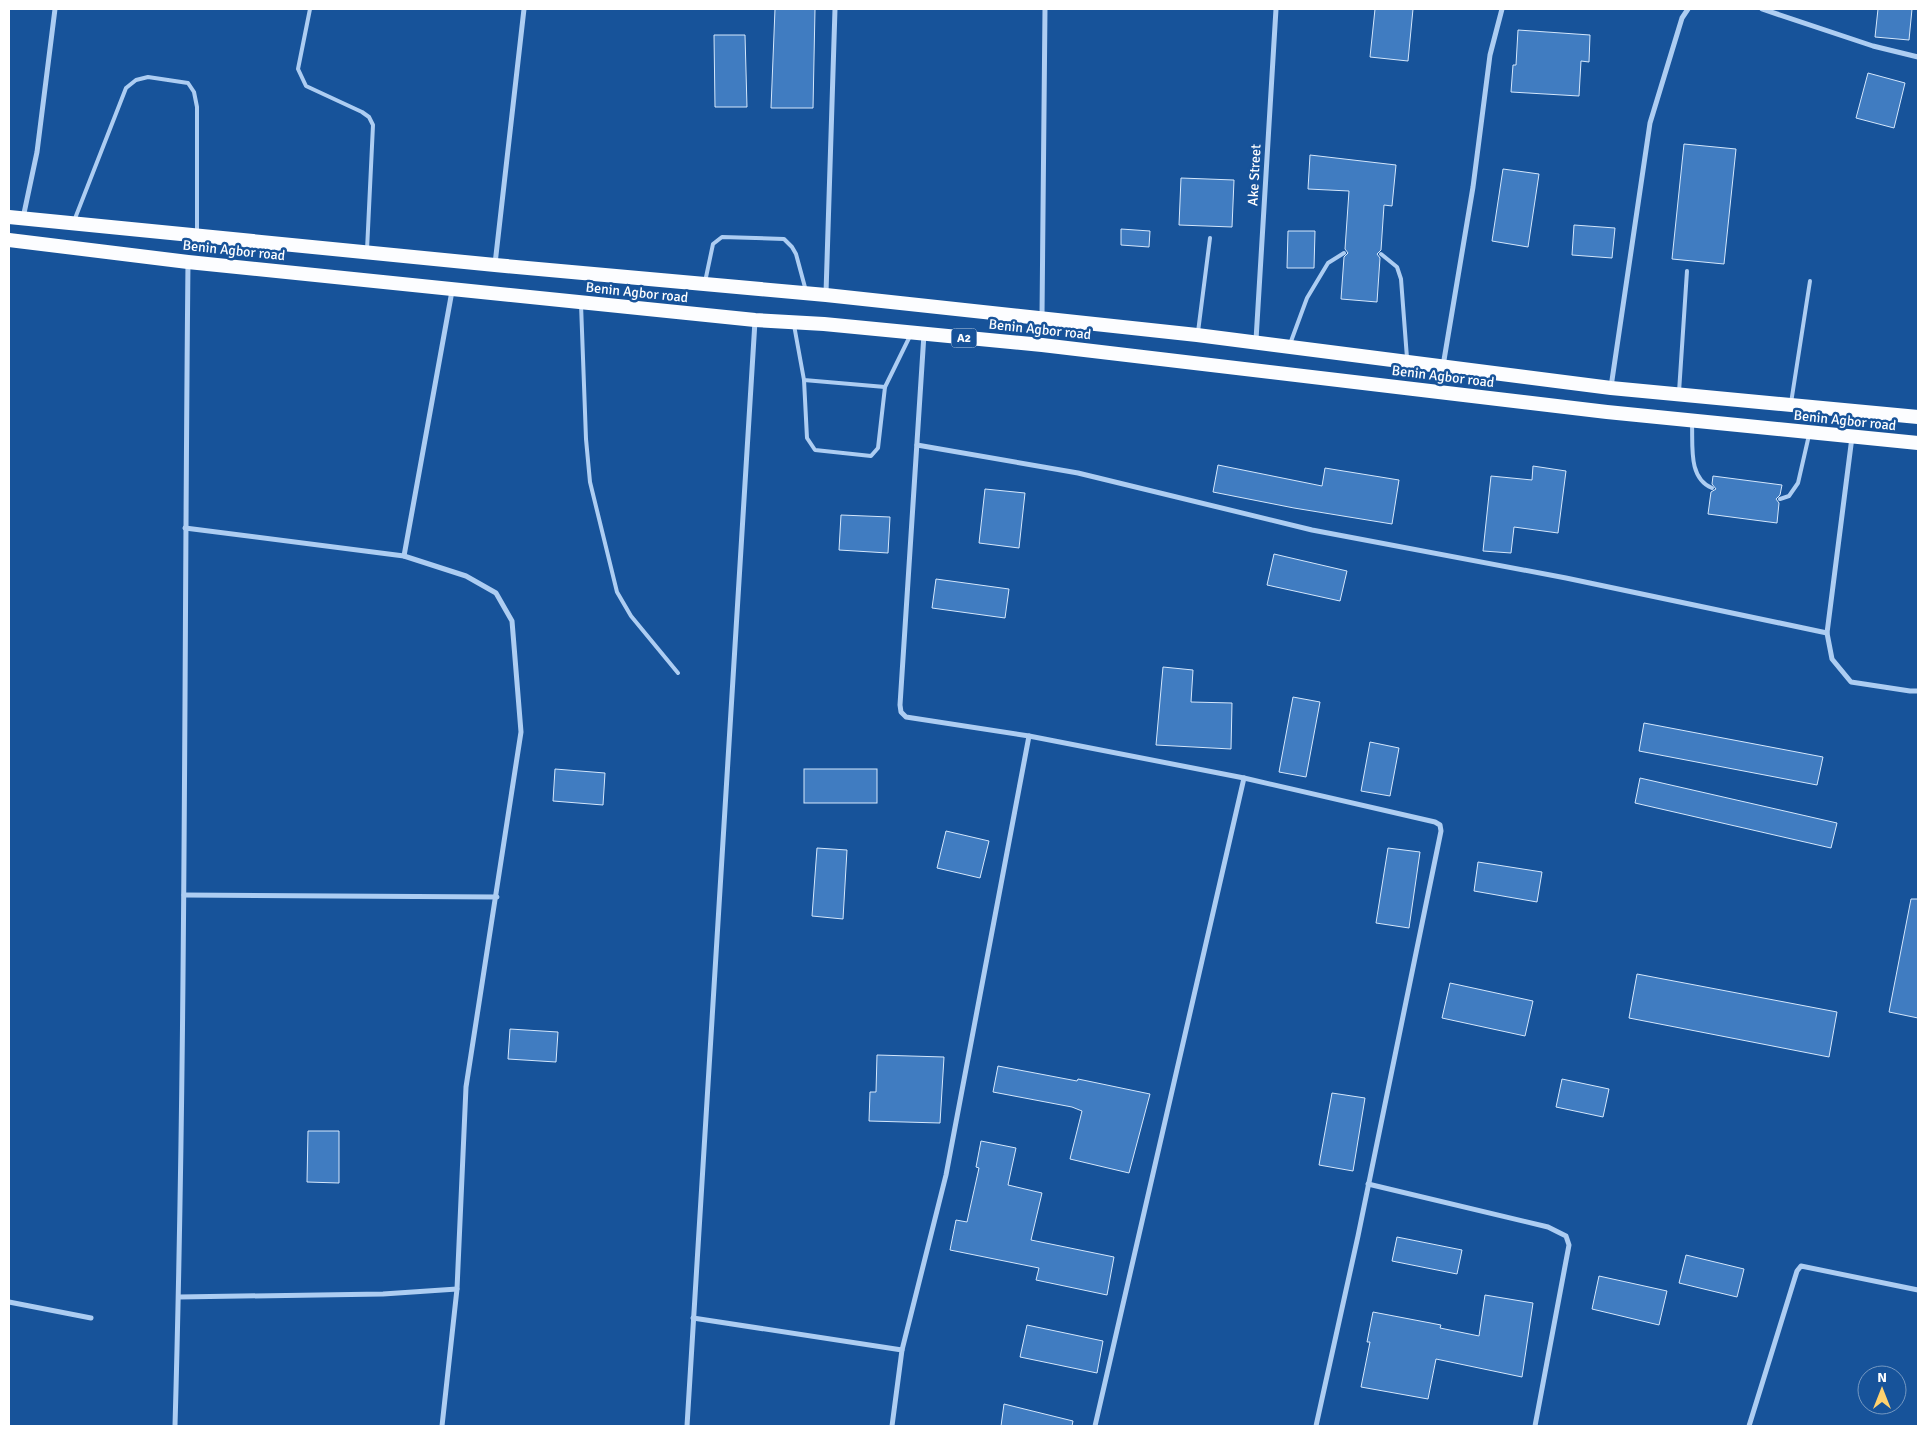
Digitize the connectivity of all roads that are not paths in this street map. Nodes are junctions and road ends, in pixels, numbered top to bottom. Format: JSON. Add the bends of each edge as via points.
{"nodes":[{"id":1,"x":55,"y":9,"type":"edge"},
{"id":2,"x":310,"y":9,"type":"edge"},
{"id":3,"x":524,"y":9,"type":"edge"},
{"id":4,"x":835,"y":9,"type":"edge"},
{"id":5,"x":1045,"y":9,"type":"edge"},
{"id":6,"x":1276,"y":9,"type":"edge"},
{"id":7,"x":1502,"y":9,"type":"edge"},
{"id":8,"x":1688,"y":9,"type":"edge"},
{"id":9,"x":1762,"y":9,"type":"edge"},
{"id":10,"x":1918,"y":57,"type":"edge"},
{"id":11,"x":9,"y":217,"type":"edge"},
{"id":12,"x":24,"y":218,"type":"junction"},
{"id":13,"x":74,"y":223,"type":"junction"},
{"id":14,"x":197,"y":235,"type":"junction"},
{"id":15,"x":1210,"y":238,"type":"dead end"},
{"id":16,"x":9,"y":240,"type":"edge"},
{"id":17,"x":367,"y":252,"type":"junction"},
{"id":18,"x":1344,"y":253,"type":"dead end"},
{"id":19,"x":1381,"y":254,"type":"dead end"},
{"id":20,"x":188,"y":262,"type":"junction"},
{"id":21,"x":495,"y":265,"type":"junction"},
{"id":22,"x":1687,"y":270,"type":"dead end"},
{"id":23,"x":1810,"y":282,"type":"dead end"},
{"id":24,"x":704,"y":284,"type":"junction"},
{"id":25,"x":452,"y":289,"type":"junction"},
{"id":26,"x":806,"y":293,"type":"junction"},
{"id":27,"x":826,"y":295,"type":"junction"},
{"id":28,"x":581,"y":302,"type":"junction"},
{"id":29,"x":1042,"y":319,"type":"junction"},
{"id":30,"x":755,"y":320,"type":"junction"},
{"id":31,"x":793,"y":322,"type":"junction"},
{"id":32,"x":918,"y":333,"type":"junction"},
{"id":33,"x":1197,"y":335,"type":"junction"},
{"id":34,"x":1256,"y":343,"type":"junction"},
{"id":35,"x":1290,"y":346,"type":"junction"},
{"id":36,"x":1408,"y":361,"type":"junction"},
{"id":37,"x":1443,"y":366,"type":"junction"},
{"id":38,"x":804,"y":380,"type":"junction"},
{"id":39,"x":885,"y":388,"type":"junction"},
{"id":40,"x":1611,"y":388,"type":"junction"},
{"id":41,"x":1678,"y":394,"type":"junction"},
{"id":42,"x":1790,"y":405,"type":"junction"},
{"id":43,"x":1918,"y":417,"type":"edge"},
{"id":44,"x":1692,"y":421,"type":"junction"},
{"id":45,"x":1809,"y":432,"type":"junction"},
{"id":46,"x":1852,"y":437,"type":"junction"},
{"id":47,"x":1918,"y":443,"type":"edge"},
{"id":48,"x":917,"y":445,"type":"junction"},
{"id":49,"x":1712,"y":488,"type":"dead end"},
{"id":50,"x":1780,"y":499,"type":"dead end"},
{"id":51,"x":185,"y":528,"type":"junction"},
{"id":52,"x":404,"y":556,"type":"junction"},
{"id":53,"x":1827,"y":633,"type":"junction"},
{"id":54,"x":678,"y":673,"type":"dead end"},
{"id":55,"x":1918,"y":691,"type":"edge"},
{"id":56,"x":1029,"y":736,"type":"junction"},
{"id":57,"x":1244,"y":778,"type":"junction"},
{"id":58,"x":184,"y":895,"type":"junction"},
{"id":59,"x":497,"y":897,"type":"junction"},
{"id":60,"x":1368,"y":1184,"type":"junction"},
{"id":61,"x":457,"y":1289,"type":"junction"},
{"id":62,"x":1918,"y":1290,"type":"edge"},
{"id":63,"x":179,"y":1297,"type":"junction"},
{"id":64,"x":9,"y":1302,"type":"edge"},
{"id":65,"x":91,"y":1318,"type":"dead end"},
{"id":66,"x":693,"y":1318,"type":"junction"},
{"id":67,"x":902,"y":1350,"type":"junction"},
{"id":68,"x":175,"y":1426,"type":"edge"},
{"id":69,"x":442,"y":1426,"type":"edge"},
{"id":70,"x":687,"y":1426,"type":"edge"},
{"id":71,"x":892,"y":1426,"type":"edge"},
{"id":72,"x":1095,"y":1426,"type":"edge"},
{"id":73,"x":1316,"y":1426,"type":"edge"},
{"id":74,"x":1535,"y":1426,"type":"edge"},
{"id":75,"x":1749,"y":1426,"type":"edge"}],
"edges":[{"from":1,"to":12,"type":"street","via":[[37,152]]},
{"from":2,"to":17,"type":"lane","via":[[298,69],[302,79],[306,86],[362,112],[373,125]]},
{"from":3,"to":21,"type":"street"},
{"from":4,"to":27,"type":"street"},
{"from":5,"to":29,"type":"street"},
{"from":6,"to":34,"type":"street","name":"Ake Street"},
{"from":7,"to":37,"type":"street","via":[[1490,55],[1473,187]]},
{"from":8,"to":40,"type":"street","via":[[1682,18],[1650,123]]},
{"from":9,"to":10,"type":"street","via":[[1873,46]]},
{"from":11,"to":12,"type":"highway","name":"Benin Agbor road","number":"A2"},
{"from":12,"to":13,"type":"highway","name":"Benin Agbor road","number":"A2"},
{"from":13,"to":14,"type":"highway","name":"Benin Agbor road","number":"A2"},
{"from":13,"to":14,"type":"lane","via":[[126,88],[136,80],[148,77],[188,83],[194,92],[197,107]]},
{"from":14,"to":17,"type":"highway","name":"Benin Agbor road","number":"A2"},
{"from":15,"to":33,"type":"lane"},
{"from":16,"to":20,"type":"highway","name":"Benin Agbor road","number":"A2"},
{"from":17,"to":21,"type":"highway","name":"Benin Agbor road","number":"A2"},
{"from":18,"to":35,"type":"lane","via":[[1328,263],[1307,298]]},
{"from":19,"to":36,"type":"lane","via":[[1397,267],[1401,279]]},
{"from":20,"to":25,"type":"highway","name":"Benin Agbor road","number":"A2"},
{"from":20,"to":51,"type":"street"},
{"from":21,"to":24,"type":"highway","name":"Benin Agbor road","number":"A2"},
{"from":22,"to":41,"type":"lane"},
{"from":23,"to":42,"type":"lane"},
{"from":24,"to":26,"type":"highway","name":"Benin Agbor road","number":"A2"},
{"from":24,"to":26,"type":"lane","via":[[712,244],[722,236],[784,239],[796,254]]},
{"from":25,"to":28,"type":"highway","name":"Benin Agbor road","number":"A2"},
{"from":25,"to":52,"type":"street"},
{"from":26,"to":27,"type":"highway","name":"Benin Agbor road","number":"A2"},
{"from":27,"to":29,"type":"highway","name":"Benin Agbor road","number":"A2"},
{"from":28,"to":30,"type":"highway","name":"Benin Agbor road","number":"A2"},
{"from":28,"to":54,"type":"lane","via":[[590,482],[617,592],[631,616]]},
{"from":29,"to":33,"type":"highway","name":"Benin Agbor road","number":"A2"},
{"from":30,"to":31,"type":"highway","name":"Benin Agbor road","number":"A2"},
{"from":30,"to":66,"type":"street"},
{"from":31,"to":32,"type":"highway","name":"Benin Agbor road","number":"A2"},
{"from":31,"to":38,"type":"lane"},
{"from":32,"to":39,"type":"lane"},
{"from":32,"to":44,"type":"highway","name":"Benin Agbor road","number":"A2"},
{"from":32,"to":48,"type":"street"},
{"from":33,"to":34,"type":"highway","name":"Benin Agbor road","number":"A2"},
{"from":34,"to":35,"type":"highway","name":"Benin Agbor road","number":"A2"},
{"from":35,"to":36,"type":"highway","name":"Benin Agbor road","number":"A2"},
{"from":36,"to":37,"type":"highway","name":"Benin Agbor road","number":"A2"},
{"from":37,"to":40,"type":"highway","name":"Benin Agbor road","number":"A2"},
{"from":38,"to":39,"type":"lane"},
{"from":38,"to":39,"type":"lane","via":[[807,438],[815,450],[871,456],[878,448]]},
{"from":40,"to":41,"type":"highway","name":"Benin Agbor road","number":"A2"},
{"from":41,"to":42,"type":"highway","name":"Benin Agbor road","number":"A2"},
{"from":42,"to":43,"type":"highway","name":"Benin Agbor road","number":"A2"},
{"from":44,"to":45,"type":"highway","name":"Benin Agbor road","number":"A2"},
{"from":44,"to":49,"type":"lane","via":[[1694,470],[1703,484]]},
{"from":45,"to":46,"type":"highway","name":"Benin Agbor road","number":"A2"},
{"from":45,"to":50,"type":"lane","via":[[1798,483],[1789,496]]},
{"from":46,"to":47,"type":"highway","name":"Benin Agbor road","number":"A2"},
{"from":46,"to":53,"type":"street"},
{"from":48,"to":53,"type":"street","via":[[1078,473],[1312,530],[1566,578]]},
{"from":48,"to":56,"type":"street","via":[[902,712],[906,717]]},
{"from":51,"to":52,"type":"street"},
{"from":51,"to":58,"type":"street"},
{"from":52,"to":59,"type":"street","via":[[466,576],[496,593],[512,621],[521,732]]},
{"from":53,"to":55,"type":"street","via":[[1832,659],[1851,682]]},
{"from":56,"to":57,"type":"street"},
{"from":56,"to":67,"type":"street","via":[[946,1175]]},
{"from":57,"to":60,"type":"street","via":[[1440,825]]},
{"from":57,"to":72,"type":"street"},
{"from":58,"to":59,"type":"street"},
{"from":58,"to":63,"type":"street"},
{"from":59,"to":61,"type":"street","via":[[466,1088]]},
{"from":60,"to":73,"type":"street"},
{"from":60,"to":74,"type":"street","via":[[1548,1227],[1566,1236],[1569,1245]]},
{"from":61,"to":63,"type":"street","via":[[383,1294]]},
{"from":61,"to":69,"type":"street"},
{"from":62,"to":75,"type":"street","via":[[1801,1266]]},
{"from":63,"to":68,"type":"street"},
{"from":64,"to":65,"type":"street"},
{"from":66,"to":67,"type":"street"},
{"from":66,"to":70,"type":"street"},
{"from":67,"to":71,"type":"street"}]}
